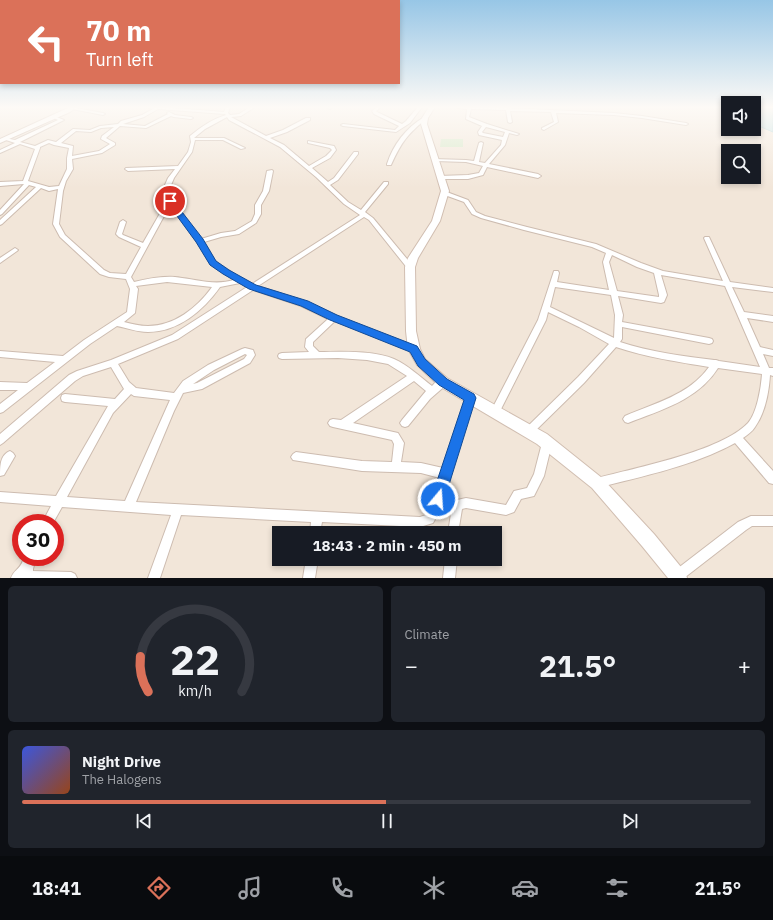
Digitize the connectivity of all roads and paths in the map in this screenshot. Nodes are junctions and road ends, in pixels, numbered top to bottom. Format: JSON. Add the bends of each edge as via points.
{"nodes":[{"id":1,"x":14,"y":134,"type":"edge"},
{"id":2,"x":33,"y":134,"type":"edge"},
{"id":3,"x":70,"y":134,"type":"edge"},
{"id":4,"x":108,"y":134,"type":"edge"},
{"id":5,"x":195,"y":134,"type":"edge"},
{"id":6,"x":262,"y":134,"type":"edge"},
{"id":7,"x":276,"y":134,"type":"edge"},
{"id":8,"x":407,"y":134,"type":"edge"},
{"id":9,"x":427,"y":134,"type":"edge"},
{"id":10,"x":481,"y":134,"type":"edge"},
{"id":11,"x":507,"y":134,"type":"edge"},
{"id":12,"x":267,"y":137,"type":"junction"},
{"id":13,"x":2,"y":139,"type":"edge"},
{"id":14,"x":192,"y":139,"type":"junction"},
{"id":15,"x":505,"y":139,"type":"junction"},
{"id":16,"x":17,"y":142,"type":"junction"},
{"id":17,"x":310,"y":142,"type":"dead end"},
{"id":18,"x":56,"y":144,"type":"junction"},
{"id":19,"x":481,"y":144,"type":"dead end"},
{"id":20,"x":36,"y":147,"type":"junction"},
{"id":21,"x":243,"y":148,"type":"dead end"},
{"id":22,"x":0,"y":152,"type":"edge"},
{"id":23,"x":356,"y":153,"type":"dead end"},
{"id":24,"x":69,"y":158,"type":"junction"},
{"id":25,"x":435,"y":160,"type":"junction"},
{"id":26,"x":476,"y":163,"type":"junction"},
{"id":27,"x":389,"y":164,"type":"dead end"},
{"id":28,"x":486,"y":165,"type":"junction"},
{"id":29,"x":179,"y":167,"type":"junction"},
{"id":30,"x":309,"y":168,"type":"junction"},
{"id":31,"x":128,"y":169,"type":"dead end"},
{"id":32,"x":270,"y":171,"type":"dead end"},
{"id":33,"x":538,"y":176,"type":"dead end"},
{"id":34,"x":441,"y":177,"type":"junction"},
{"id":35,"x":27,"y":183,"type":"junction"},
{"id":36,"x":386,"y":183,"type":"dead end"},
{"id":37,"x":1,"y":185,"type":"edge"},
{"id":38,"x":327,"y":185,"type":"junction"},
{"id":39,"x":40,"y":186,"type":"junction"},
{"id":40,"x":61,"y":188,"type":"junction"},
{"id":41,"x":444,"y":193,"type":"junction"},
{"id":42,"x":170,"y":201,"type":"junction"},
{"id":43,"x":0,"y":213,"type":"edge"},
{"id":44,"x":364,"y":213,"type":"junction"},
{"id":45,"x":123,"y":222,"type":"dead end"},
{"id":46,"x":0,"y":223,"type":"edge"},
{"id":47,"x":707,"y":238,"type":"dead end"},
{"id":48,"x":200,"y":241,"type":"junction"},
{"id":49,"x":144,"y":246,"type":"junction"},
{"id":50,"x":15,"y":250,"type":"dead end"},
{"id":51,"x":610,"y":252,"type":"junction"},
{"id":52,"x":0,"y":261,"type":"edge"},
{"id":53,"x":410,"y":267,"type":"junction"},
{"id":54,"x":657,"y":272,"type":"junction"},
{"id":55,"x":556,"y":273,"type":"dead end"},
{"id":56,"x":128,"y":277,"type":"junction"},
{"id":57,"x":240,"y":280,"type":"junction"},
{"id":58,"x":553,"y":284,"type":"junction"},
{"id":59,"x":727,"y":284,"type":"junction"},
{"id":60,"x":132,"y":285,"type":"junction"},
{"id":61,"x":216,"y":286,"type":"junction"},
{"id":62,"x":252,"y":287,"type":"junction"},
{"id":63,"x":773,"y":290,"type":"edge"},
{"id":64,"x":615,"y":293,"type":"junction"},
{"id":65,"x":546,"y":308,"type":"junction"},
{"id":66,"x":742,"y":315,"type":"junction"},
{"id":67,"x":334,"y":318,"type":"junction"},
{"id":68,"x":773,"y":319,"type":"edge"},
{"id":69,"x":117,"y":323,"type":"junction"},
{"id":70,"x":620,"y":324,"type":"junction"},
{"id":71,"x":709,"y":341,"type":"dead end"},
{"id":72,"x":615,"y":343,"type":"junction"},
{"id":73,"x":414,"y":349,"type":"junction"},
{"id":74,"x":758,"y":350,"type":"junction"},
{"id":75,"x":773,"y":353,"type":"edge"},
{"id":76,"x":0,"y":354,"type":"edge"},
{"id":77,"x":282,"y":356,"type":"dead end"},
{"id":78,"x":318,"y":356,"type":"junction"},
{"id":79,"x":65,"y":359,"type":"junction"},
{"id":80,"x":113,"y":363,"type":"junction"},
{"id":81,"x":716,"y":363,"type":"junction"},
{"id":82,"x":770,"y":371,"type":"edge"},
{"id":83,"x":412,"y":377,"type":"junction"},
{"id":84,"x":443,"y":382,"type":"junction"},
{"id":85,"x":0,"y":386,"type":"edge"},
{"id":86,"x":29,"y":387,"type":"junction"},
{"id":87,"x":130,"y":389,"type":"junction"},
{"id":88,"x":432,"y":391,"type":"junction"},
{"id":89,"x":179,"y":394,"type":"junction"},
{"id":90,"x":65,"y":398,"type":"dead end"},
{"id":91,"x":470,"y":398,"type":"junction"},
{"id":92,"x":116,"y":403,"type":"junction"},
{"id":93,"x":0,"y":409,"type":"edge"},
{"id":94,"x":495,"y":412,"type":"junction"},
{"id":95,"x":628,"y":419,"type":"dead end"},
{"id":96,"x":405,"y":423,"type":"dead end"},
{"id":97,"x":529,"y":431,"type":"junction"},
{"id":98,"x":737,"y":438,"type":"junction"},
{"id":99,"x":0,"y":440,"type":"edge"},
{"id":100,"x":547,"y":443,"type":"junction"},
{"id":101,"x":10,"y":456,"type":"dead end"},
{"id":102,"x":296,"y":457,"type":"dead end"},
{"id":103,"x":396,"y":467,"type":"junction"},
{"id":104,"x":0,"y":471,"type":"edge"},
{"id":105,"x":446,"y":474,"type":"junction"},
{"id":106,"x":773,"y":479,"type":"edge"},
{"id":107,"x":597,"y":483,"type":"junction"},
{"id":108,"x":0,"y":497,"type":"edge"},
{"id":109,"x":58,"y":502,"type":"junction"},
{"id":110,"x":128,"y":507,"type":"junction"},
{"id":111,"x":178,"y":510,"type":"junction"},
{"id":112,"x":52,"y":514,"type":"edge"},
{"id":113,"x":317,"y":517,"type":"junction"},
{"id":114,"x":773,"y":521,"type":"edge"},
{"id":115,"x":316,"y":526,"type":"edge"},
{"id":116,"x":454,"y":526,"type":"edge"},
{"id":117,"x":27,"y":566,"type":"edge"},
{"id":118,"x":311,"y":566,"type":"edge"},
{"id":119,"x":450,"y":566,"type":"edge"},
{"id":120,"x":26,"y":570,"type":"junction"},
{"id":121,"x":678,"y":577,"type":"edge"},
{"id":122,"x":18,"y":578,"type":"edge"},
{"id":123,"x":71,"y":578,"type":"edge"},
{"id":124,"x":154,"y":578,"type":"edge"},
{"id":125,"x":309,"y":578,"type":"edge"},
{"id":126,"x":449,"y":578,"type":"edge"}],
"edges":[{"from":1,"to":13,"type":"main road"},
{"from":2,"to":16,"type":"street"},
{"from":3,"to":18,"type":"street"},
{"from":4,"to":24,"type":"street","via":[[103,138],[113,144],[109,148]]},
{"from":5,"to":14,"type":"street"},
{"from":6,"to":12,"type":"street"},
{"from":7,"to":12,"type":"street"},
{"from":8,"to":27,"type":"street","via":[[391,155]]},
{"from":9,"to":25,"type":"main road"},
{"from":10,"to":15,"type":"street"},
{"from":11,"to":15,"type":"street"},
{"from":12,"to":30,"type":"street"},
{"from":13,"to":16,"type":"street"},
{"from":14,"to":21,"type":"street","via":[[224,139]]},
{"from":14,"to":29,"type":"street","via":[[190,152]]},
{"from":15,"to":28,"type":"street"},
{"from":16,"to":20,"type":"street"},
{"from":16,"to":22,"type":"street"},
{"from":17,"to":30,"type":"street","via":[[334,150],[328,157]]},
{"from":18,"to":20,"type":"street","via":[[48,141]]},
{"from":18,"to":24,"type":"street","via":[[71,147]]},
{"from":19,"to":26,"type":"street"},
{"from":20,"to":35,"type":"street","via":[[39,149],[25,181]]},
{"from":23,"to":38,"type":"street","via":[[336,179]]},
{"from":24,"to":40,"type":"street","via":[[70,169]]},
{"from":25,"to":26,"type":"street"},
{"from":25,"to":34,"type":"main road"},
{"from":26,"to":28,"type":"street"},
{"from":28,"to":33,"type":"street"},
{"from":28,"to":34,"type":"street","via":[[479,175]]},
{"from":29,"to":31,"type":"street"},
{"from":29,"to":42,"type":"street","via":[[168,185]]},
{"from":30,"to":38,"type":"street"},
{"from":32,"to":48,"type":"street","via":[[266,191],[258,205],[258,214],[254,222],[237,233]]},
{"from":34,"to":41,"type":"main road"},
{"from":35,"to":37,"type":"street"},
{"from":35,"to":39,"type":"street"},
{"from":35,"to":43,"type":"street"},
{"from":36,"to":44,"type":"street"},
{"from":38,"to":44,"type":"street","via":[[346,203]]},
{"from":39,"to":40,"type":"street","via":[[50,189]]},
{"from":39,"to":46,"type":"street"},
{"from":40,"to":56,"type":"street","via":[[56,224],[62,236],[102,272]]},
{"from":41,"to":51,"type":"street","via":[[466,201],[474,213],[483,217],[526,230],[582,242]]},
{"from":41,"to":53,"type":"main road","via":[[436,221]]},
{"from":42,"to":48,"type":"street"},
{"from":42,"to":49,"type":"street"},
{"from":44,"to":53,"type":"street"},
{"from":44,"to":62,"type":"street"},
{"from":45,"to":49,"type":"street","via":[[121,236]]},
{"from":47,"to":59,"type":"street"},
{"from":48,"to":57,"type":"street","via":[[213,263]]},
{"from":49,"to":56,"type":"street"},
{"from":50,"to":52,"type":"street"},
{"from":51,"to":54,"type":"street"},
{"from":51,"to":64,"type":"street","via":[[606,262]]},
{"from":53,"to":73,"type":"main road","via":[[411,331]]},
{"from":54,"to":59,"type":"street"},
{"from":54,"to":64,"type":"street","via":[[663,295],[661,300]]},
{"from":55,"to":58,"type":"street"},
{"from":56,"to":60,"type":"street"},
{"from":57,"to":61,"type":"street"},
{"from":57,"to":62,"type":"street"},
{"from":58,"to":64,"type":"street"},
{"from":58,"to":65,"type":"street"},
{"from":59,"to":63,"type":"street"},
{"from":59,"to":66,"type":"street"},
{"from":60,"to":61,"type":"street","via":[[146,281],[178,280]]},
{"from":60,"to":69,"type":"street","via":[[134,289],[131,313]]},
{"from":61,"to":69,"type":"street","via":[[209,298],[188,315],[166,327],[148,329]]},
{"from":62,"to":67,"type":"street","via":[[304,304]]},
{"from":62,"to":80,"type":"street","via":[[174,337]]},
{"from":64,"to":70,"type":"street"},
{"from":65,"to":72,"type":"street","via":[[582,324]]},
{"from":65,"to":94,"type":"street"},
{"from":66,"to":68,"type":"street"},
{"from":66,"to":74,"type":"street"},
{"from":67,"to":73,"type":"street"},
{"from":67,"to":78,"type":"street","via":[[309,341],[309,347]]},
{"from":69,"to":79,"type":"street"},
{"from":70,"to":71,"type":"street"},
{"from":70,"to":72,"type":"street"},
{"from":72,"to":81,"type":"street","via":[[645,352]]},
{"from":72,"to":97,"type":"street"},
{"from":73,"to":84,"type":"main road","via":[[421,362]]},
{"from":74,"to":75,"type":"street"},
{"from":74,"to":82,"type":"street"},
{"from":76,"to":79,"type":"street"},
{"from":77,"to":78,"type":"street"},
{"from":78,"to":83,"type":"street","via":[[383,359]]},
{"from":79,"to":86,"type":"street"},
{"from":80,"to":87,"type":"street"},
{"from":80,"to":99,"type":"street","via":[[72,378]]},
{"from":81,"to":82,"type":"street"},
{"from":81,"to":95,"type":"street","via":[[702,383],[693,390]]},
{"from":82,"to":98,"type":"street","via":[[753,422]]},
{"from":83,"to":88,"type":"street"},
{"from":83,"to":103,"type":"street","via":[[338,424],[395,436],[399,443]]},
{"from":84,"to":88,"type":"street"},
{"from":84,"to":91,"type":"main road"},
{"from":85,"to":86,"type":"street"},
{"from":86,"to":93,"type":"street"},
{"from":87,"to":89,"type":"street","via":[[134,392]]},
{"from":87,"to":92,"type":"street"},
{"from":88,"to":96,"type":"street"},
{"from":89,"to":89,"type":"street","via":[[191,380],[237,354],[250,352],[252,355],[247,361]]},
{"from":89,"to":110,"type":"street"},
{"from":90,"to":92,"type":"street"},
{"from":91,"to":94,"type":"main road"},
{"from":91,"to":105,"type":"street"},
{"from":92,"to":109,"type":"street"},
{"from":94,"to":97,"type":"main road"},
{"from":97,"to":100,"type":"main road"},
{"from":98,"to":106,"type":"street"},
{"from":98,"to":107,"type":"street","via":[[688,458]]},
{"from":100,"to":107,"type":"main road"},
{"from":100,"to":116,"type":"street","via":[[539,476],[530,492],[518,494],[506,510],[466,503],[457,505]]},
{"from":101,"to":104,"type":"street"},
{"from":102,"to":103,"type":"street","via":[[362,466]]},
{"from":103,"to":105,"type":"street","via":[[421,468]]},
{"from":105,"to":113,"type":"street","via":[[434,512],[429,519],[420,522]]},
{"from":107,"to":121,"type":"main road"},
{"from":108,"to":109,"type":"street"},
{"from":109,"to":110,"type":"street"},
{"from":109,"to":112,"type":"street"},
{"from":110,"to":111,"type":"street"},
{"from":111,"to":113,"type":"street"},
{"from":111,"to":124,"type":"street"},
{"from":113,"to":115,"type":"street"},
{"from":114,"to":121,"type":"street","via":[[751,521],[742,526]]},
{"from":117,"to":120,"type":"street"},
{"from":118,"to":125,"type":"street"},
{"from":119,"to":126,"type":"street"},
{"from":120,"to":122,"type":"street"},
{"from":120,"to":123,"type":"street","via":[[34,577]]}]}
